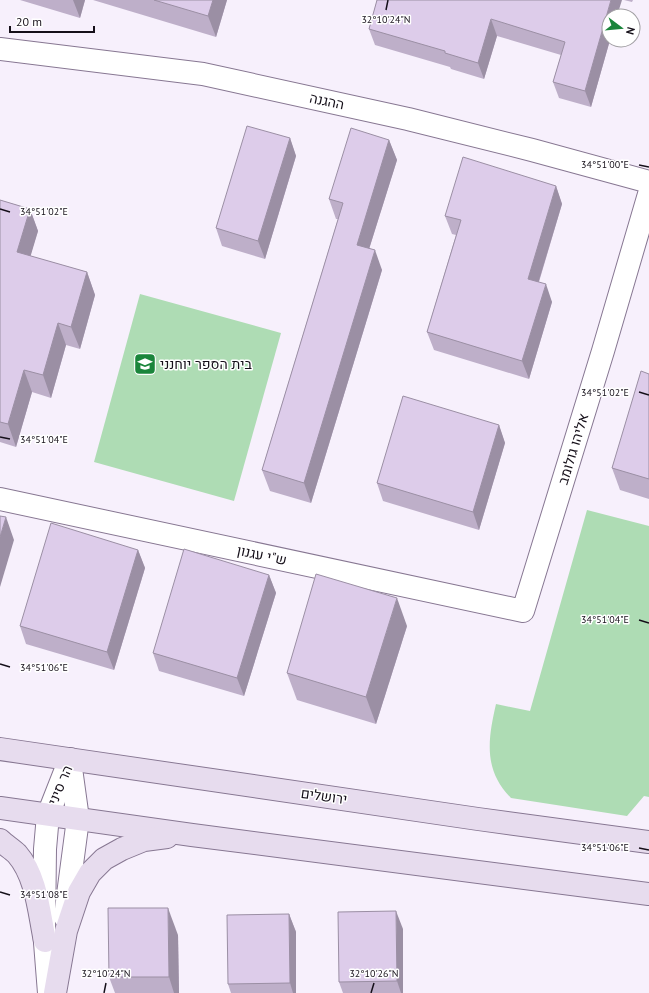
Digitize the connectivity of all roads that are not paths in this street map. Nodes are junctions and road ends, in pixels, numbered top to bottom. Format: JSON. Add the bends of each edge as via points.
{"nodes":[{"id":1,"x":0,"y":49,"type":"edge"},
{"id":2,"x":649,"y":182,"type":"edge"},
{"id":3,"x":649,"y":194,"type":"edge"},
{"id":4,"x":0,"y":499,"type":"edge"},
{"id":5,"x":523,"y":611,"type":"joint"},
{"id":6,"x":0,"y":749,"type":"edge"},
{"id":7,"x":70,"y":759,"type":"junction"},
{"id":8,"x":0,"y":808,"type":"edge"},
{"id":9,"x":48,"y":815,"type":"junction"},
{"id":10,"x":78,"y":819,"type":"junction"},
{"id":11,"x":192,"y":835,"type":"junction"},
{"id":12,"x":0,"y":840,"type":"edge"},
{"id":13,"x":649,"y":842,"type":"edge"},
{"id":14,"x":649,"y":894,"type":"edge"},
{"id":15,"x":45,"y":941,"type":"junction"},
{"id":16,"x":49,"y":993,"type":"edge"},
{"id":17,"x":55,"y":993,"type":"edge"}],
"edges":[{"from":1,"to":2,"type":"street","name":"ההגנה","via":[[203,74],[408,119]]},
{"from":3,"to":5,"type":"street","name":"אליהו גולומב"},
{"from":4,"to":5,"type":"street","name":"ש\"י עגנון"},
{"from":6,"to":7,"type":"main road","name":"ירושלים"},
{"from":7,"to":9,"type":"street","name":"הר סיני"},
{"from":7,"to":10,"type":"street","name":"הר סיני"},
{"from":7,"to":13,"type":"main road","name":"ירושלים"},
{"from":8,"to":9,"type":"main road"},
{"from":9,"to":10,"type":"main road"},
{"from":9,"to":15,"type":"street","name":"הר סיני","via":[[45,849]]},
{"from":10,"to":11,"type":"main road"},
{"from":10,"to":17,"type":"street","name":"הר סיני"},
{"from":11,"to":14,"type":"main road"},
{"from":11,"to":17,"type":"main road","via":[[144,840],[104,859],[90,873],[79,892],[66,930]]},
{"from":12,"to":15,"type":"main road","via":[[17,854],[33,883]]},
{"from":15,"to":16,"type":"street","name":"הר סיני"}]}
